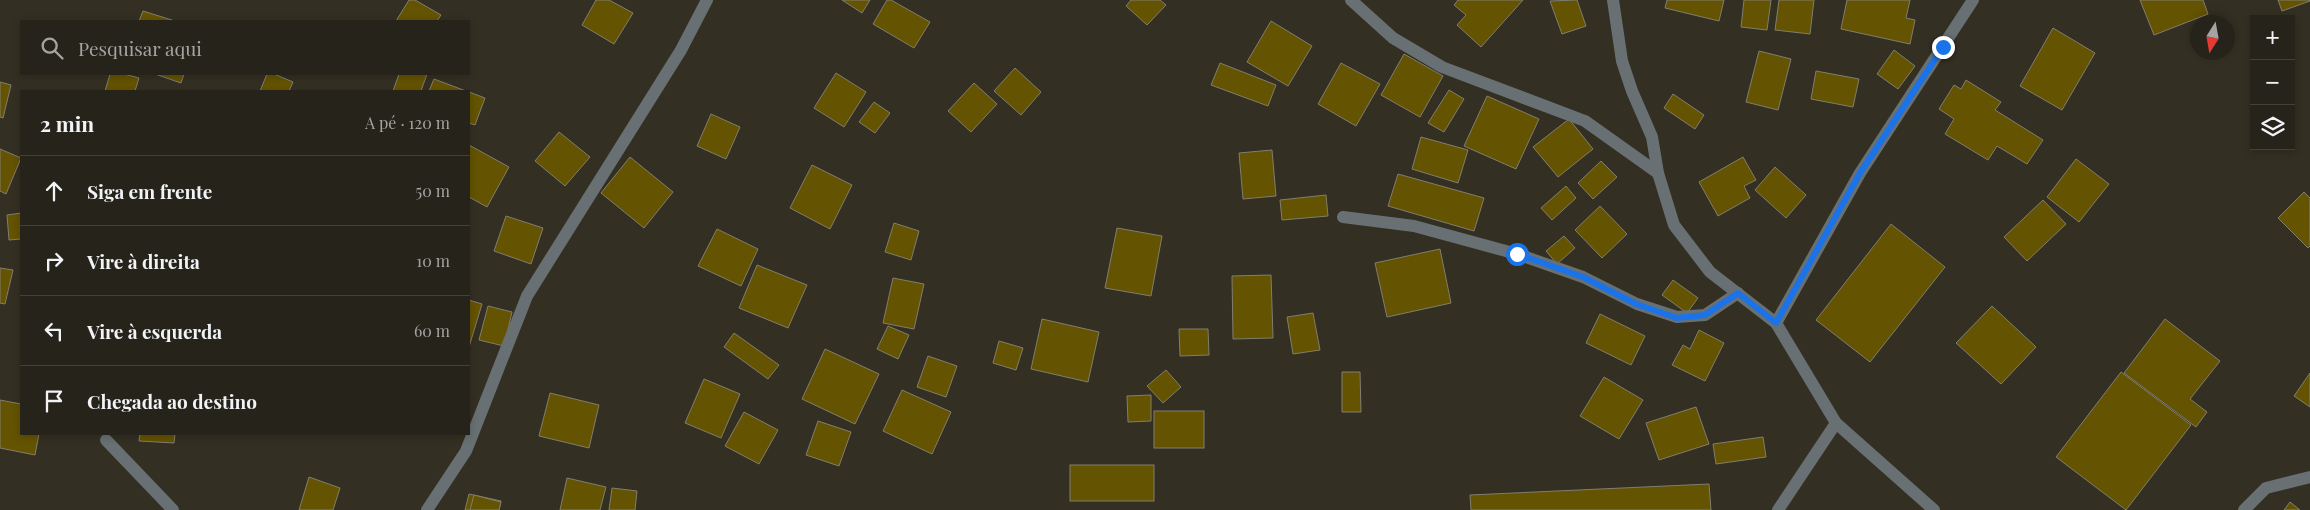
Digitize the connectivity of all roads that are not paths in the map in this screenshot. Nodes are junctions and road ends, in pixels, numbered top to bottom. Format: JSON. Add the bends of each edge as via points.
{"nodes":[{"id":1,"x":707,"y":0,"type":"edge"},
{"id":2,"x":1351,"y":0,"type":"edge"},
{"id":3,"x":1613,"y":0,"type":"edge"},
{"id":4,"x":1973,"y":0,"type":"edge"},
{"id":5,"x":1658,"y":172,"type":"junction"},
{"id":6,"x":1343,"y":217,"type":"dead end"},
{"id":7,"x":1738,"y":293,"type":"junction"},
{"id":8,"x":1776,"y":323,"type":"junction"},
{"id":9,"x":1836,"y":423,"type":"junction"},
{"id":10,"x":106,"y":440,"type":"dead end"},
{"id":11,"x":2310,"y":477,"type":"edge"},
{"id":12,"x":173,"y":510,"type":"edge"},
{"id":13,"x":427,"y":510,"type":"edge"},
{"id":14,"x":1778,"y":510,"type":"edge"},
{"id":15,"x":1934,"y":510,"type":"edge"},
{"id":16,"x":2244,"y":510,"type":"edge"}],
"edges":[{"from":1,"to":13,"type":"street","via":[[681,50],[527,296],[466,452]]},
{"from":2,"to":5,"type":"street","via":[[1393,38],[1442,67],[1585,121]]},
{"from":3,"to":5,"type":"street","via":[[1622,62],[1652,136]]},
{"from":4,"to":8,"type":"street","via":[[1860,173]]},
{"from":5,"to":7,"type":"street","via":[[1674,225],[1710,272]]},
{"from":6,"to":7,"type":"street","via":[[1414,226],[1517,254],[1583,277],[1636,304],[1677,318],[1705,315]]},
{"from":7,"to":8,"type":"street"},
{"from":8,"to":9,"type":"street"},
{"from":9,"to":14,"type":"street"},
{"from":9,"to":15,"type":"street"},
{"from":10,"to":12,"type":"street"},
{"from":11,"to":16,"type":"street","via":[[2266,488]]}]}
